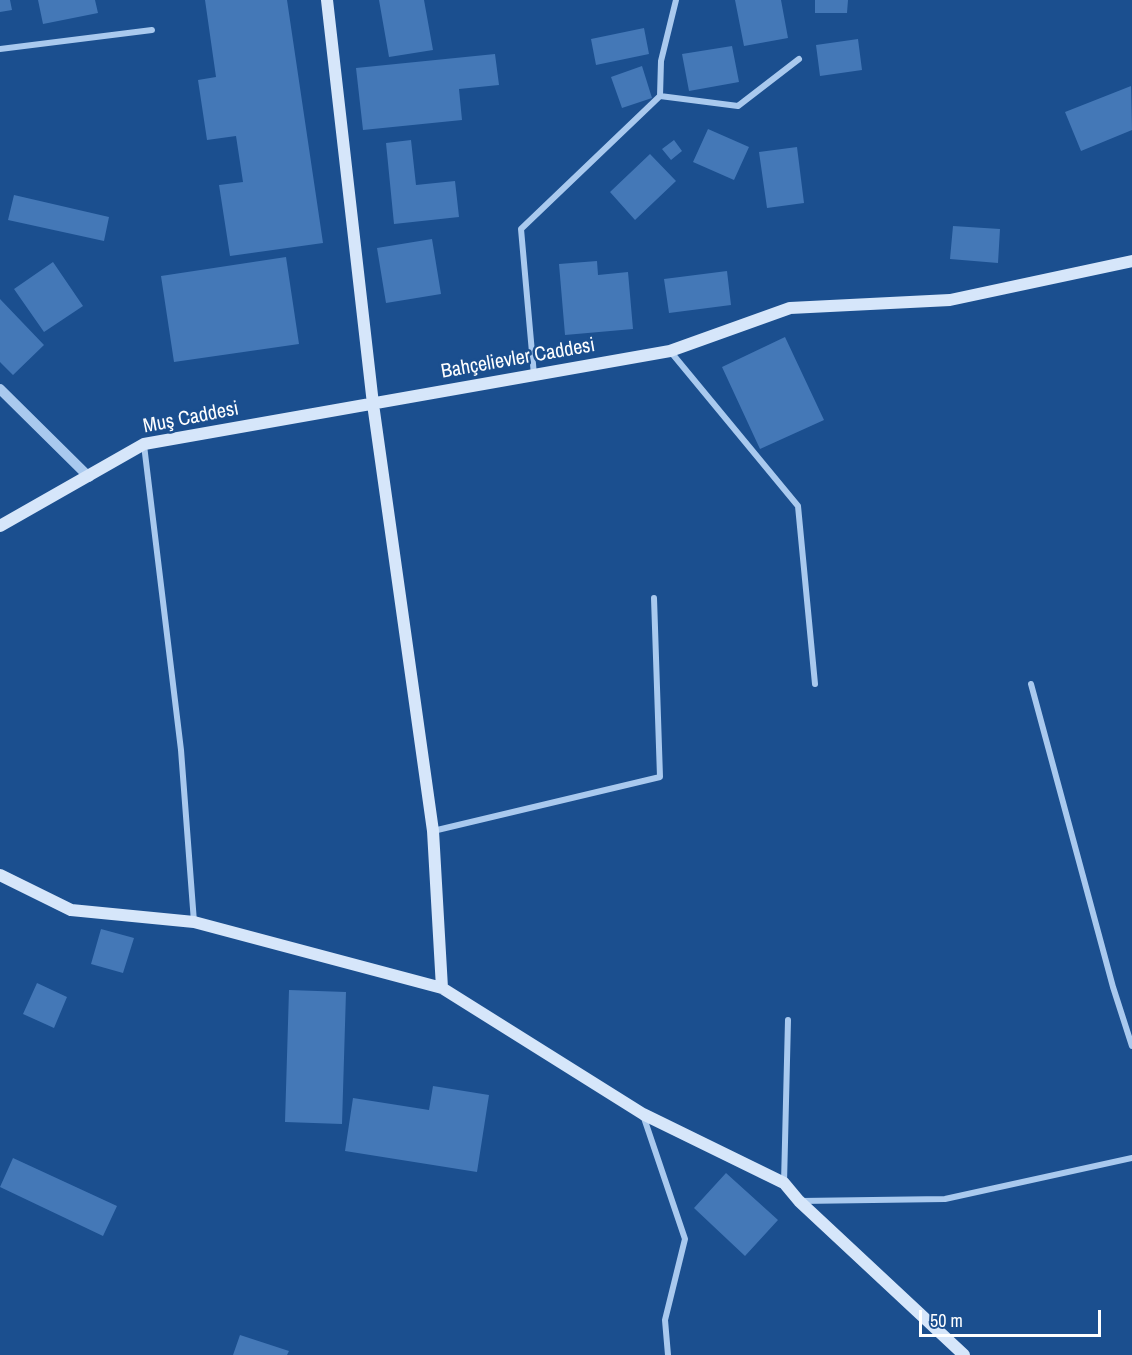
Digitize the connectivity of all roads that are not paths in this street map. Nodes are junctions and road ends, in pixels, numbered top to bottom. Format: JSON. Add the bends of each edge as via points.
{"nodes":[{"id":1,"x":327,"y":0,"type":"edge"},
{"id":2,"x":676,"y":0,"type":"edge"},
{"id":3,"x":152,"y":30,"type":"dead end"},
{"id":4,"x":0,"y":49,"type":"edge"},
{"id":5,"x":799,"y":59,"type":"dead end"},
{"id":6,"x":660,"y":96,"type":"junction"},
{"id":7,"x":1132,"y":261,"type":"edge"},
{"id":8,"x":670,"y":351,"type":"junction"},
{"id":9,"x":534,"y":376,"type":"junction"},
{"id":10,"x":0,"y":389,"type":"edge"},
{"id":11,"x":373,"y":404,"type":"junction"},
{"id":12,"x":144,"y":444,"type":"junction"},
{"id":13,"x":89,"y":477,"type":"junction"},
{"id":14,"x":0,"y":526,"type":"edge"},
{"id":15,"x":654,"y":598,"type":"dead end"},
{"id":16,"x":815,"y":684,"type":"dead end"},
{"id":17,"x":1031,"y":684,"type":"dead end"},
{"id":18,"x":433,"y":831,"type":"junction"},
{"id":19,"x":0,"y":875,"type":"edge"},
{"id":20,"x":194,"y":922,"type":"junction"},
{"id":21,"x":442,"y":988,"type":"junction"},
{"id":22,"x":788,"y":1020,"type":"dead end"},
{"id":23,"x":1132,"y":1046,"type":"edge"},
{"id":24,"x":642,"y":1114,"type":"junction"},
{"id":25,"x":1132,"y":1158,"type":"edge"},
{"id":26,"x":784,"y":1183,"type":"junction"},
{"id":27,"x":799,"y":1201,"type":"junction"},
{"id":28,"x":668,"y":1355,"type":"edge"},
{"id":29,"x":964,"y":1355,"type":"edge"}],
"edges":[{"from":1,"to":11,"type":"main road"},
{"from":2,"to":6,"type":"street","via":[[661,61]]},
{"from":3,"to":4,"type":"street"},
{"from":5,"to":6,"type":"street","via":[[738,106]]},
{"from":6,"to":9,"type":"street","via":[[521,229]]},
{"from":7,"to":8,"type":"main road","name":"Bahçelievler Caddesi","via":[[950,300],[790,308]]},
{"from":8,"to":9,"type":"main road","name":"Bahçelievler Caddesi"},
{"from":8,"to":16,"type":"street","via":[[798,506]]},
{"from":9,"to":11,"type":"main road","name":"Bahçelievler Caddesi"},
{"from":10,"to":13,"type":"street"},
{"from":11,"to":12,"type":"main road","name":"Muş Caddesi"},
{"from":11,"to":18,"type":"main road"},
{"from":12,"to":13,"type":"main road","name":"Muş Caddesi"},
{"from":12,"to":20,"type":"street","via":[[181,750]]},
{"from":13,"to":14,"type":"main road","name":"Muş Caddesi"},
{"from":15,"to":18,"type":"street","via":[[660,777]]},
{"from":17,"to":23,"type":"street"},
{"from":18,"to":21,"type":"main road"},
{"from":19,"to":20,"type":"main road","via":[[71,910]]},
{"from":20,"to":21,"type":"main road"},
{"from":21,"to":24,"type":"main road"},
{"from":22,"to":26,"type":"street"},
{"from":24,"to":26,"type":"main road"},
{"from":24,"to":28,"type":"street","via":[[685,1239],[665,1320]]},
{"from":25,"to":27,"type":"street","via":[[945,1199]]},
{"from":26,"to":27,"type":"main road"},
{"from":27,"to":29,"type":"main road"}]}
